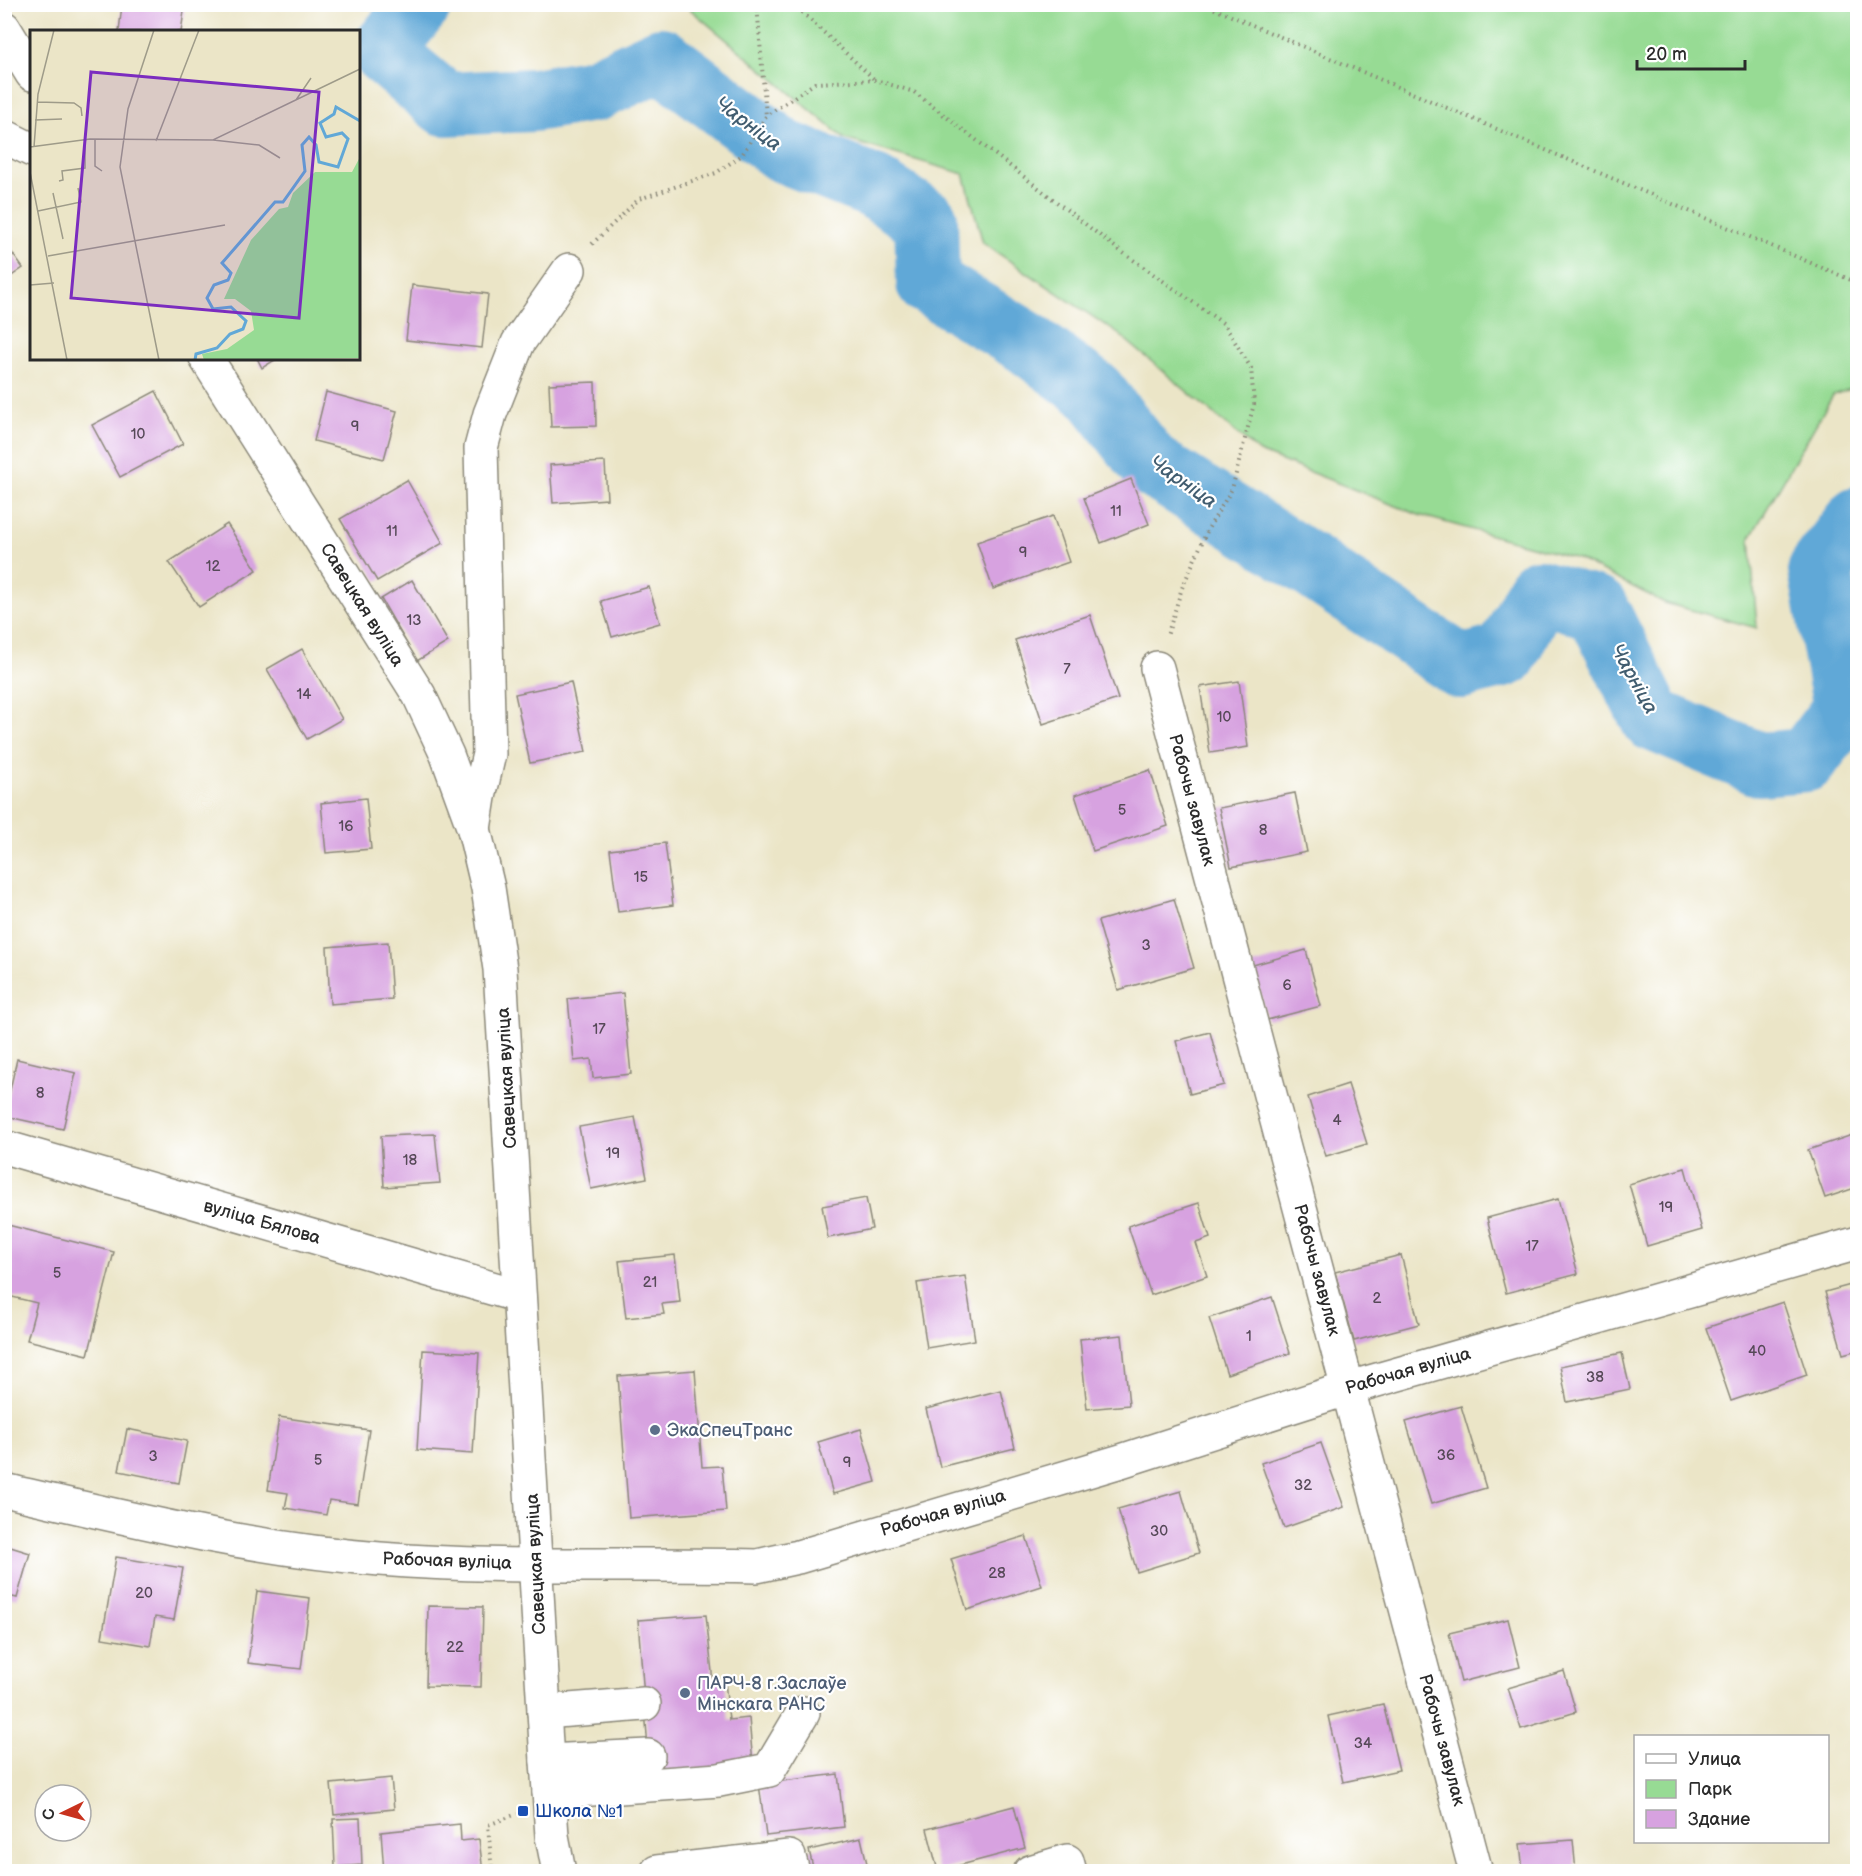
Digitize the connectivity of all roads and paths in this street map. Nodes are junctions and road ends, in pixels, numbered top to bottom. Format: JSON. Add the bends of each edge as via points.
{"nodes":[{"id":1,"x":758,"y":4,"type":"edge"},
{"id":2,"x":793,"y":4,"type":"edge"},
{"id":3,"x":1203,"y":4,"type":"edge"},
{"id":4,"x":4,"y":28,"type":"edge"},
{"id":5,"x":30,"y":71,"type":"edge"},
{"id":6,"x":876,"y":80,"type":"junction"},
{"id":7,"x":766,"y":116,"type":"junction"},
{"id":8,"x":4,"y":136,"type":"edge"},
{"id":9,"x":30,"y":149,"type":"edge"},
{"id":10,"x":569,"y":270,"type":"joint"},
{"id":11,"x":1857,"y":283,"type":"edge"},
{"id":12,"x":207,"y":360,"type":"edge"},
{"id":13,"x":1157,"y":668,"type":"joint"},
{"id":14,"x":474,"y":829,"type":"junction"},
{"id":15,"x":4,"y":1147,"type":"edge"},
{"id":16,"x":1857,"y":1243,"type":"edge"},
{"id":17,"x":519,"y":1296,"type":"junction"},
{"id":18,"x":1349,"y":1388,"type":"junction"},
{"id":19,"x":4,"y":1490,"type":"edge"},
{"id":20,"x":536,"y":1564,"type":"junction"},
{"id":21,"x":803,"y":1713,"type":"dead end"},
{"id":22,"x":546,"y":1752,"type":"junction"},
{"id":23,"x":559,"y":1872,"type":"edge"},
{"id":24,"x":657,"y":1872,"type":"edge"},
{"id":25,"x":793,"y":1872,"type":"edge"},
{"id":26,"x":1030,"y":1872,"type":"edge"},
{"id":27,"x":1070,"y":1872,"type":"edge"},
{"id":28,"x":1476,"y":1872,"type":"edge"}],
"edges":[{"from":1,"to":7,"type":"path"},
{"from":2,"to":6,"type":"path"},
{"from":3,"to":11,"type":"path"},
{"from":4,"to":5,"type":"street"},
{"from":6,"to":7,"type":"path","via":[[815,83]]},
{"from":6,"to":13,"type":"path","via":[[914,92],[1115,247],[1224,324],[1251,368],[1254,404],[1232,489],[1208,529],[1182,588]]},
{"from":7,"to":10,"type":"path","via":[[742,155],[716,173],[639,199]]},
{"from":8,"to":9,"type":"street"},
{"from":10,"to":14,"type":"street","via":[[518,343],[481,448],[489,754]]},
{"from":12,"to":14,"type":"street","name":"Савецкая вуліца","via":[[418,695],[447,755]]},
{"from":13,"to":18,"type":"street","name":"Рабочы завулак"},
{"from":14,"to":17,"type":"street","name":"Савецкая вуліца","via":[[500,969]]},
{"from":15,"to":17,"type":"street","name":"вуліца Бялова"},
{"from":16,"to":18,"type":"street","name":"Рабочая вуліца"},
{"from":17,"to":20,"type":"street","name":"Савецкая вуліца"},
{"from":18,"to":20,"type":"street","name":"Рабочая вуліца","via":[[1121,1461],[757,1566]]},
{"from":18,"to":28,"type":"street","name":"Рабочы завулак"},
{"from":19,"to":20,"type":"street","name":"Рабочая вуліца","via":[[157,1526],[277,1548],[380,1559]]},
{"from":20,"to":22,"type":"street","name":"Савецкая вуліца"},
{"from":21,"to":22,"type":"street","via":[[769,1770],[719,1780]]},
{"from":22,"to":22,"type":"street","via":[[646,1731]]},
{"from":22,"to":23,"type":"street","name":"Савецкая вуліца","via":[[552,1836]]},
{"from":24,"to":25,"type":"street","via":[[789,1857]]},
{"from":26,"to":27,"type":"street","via":[[1067,1861]]}]}
